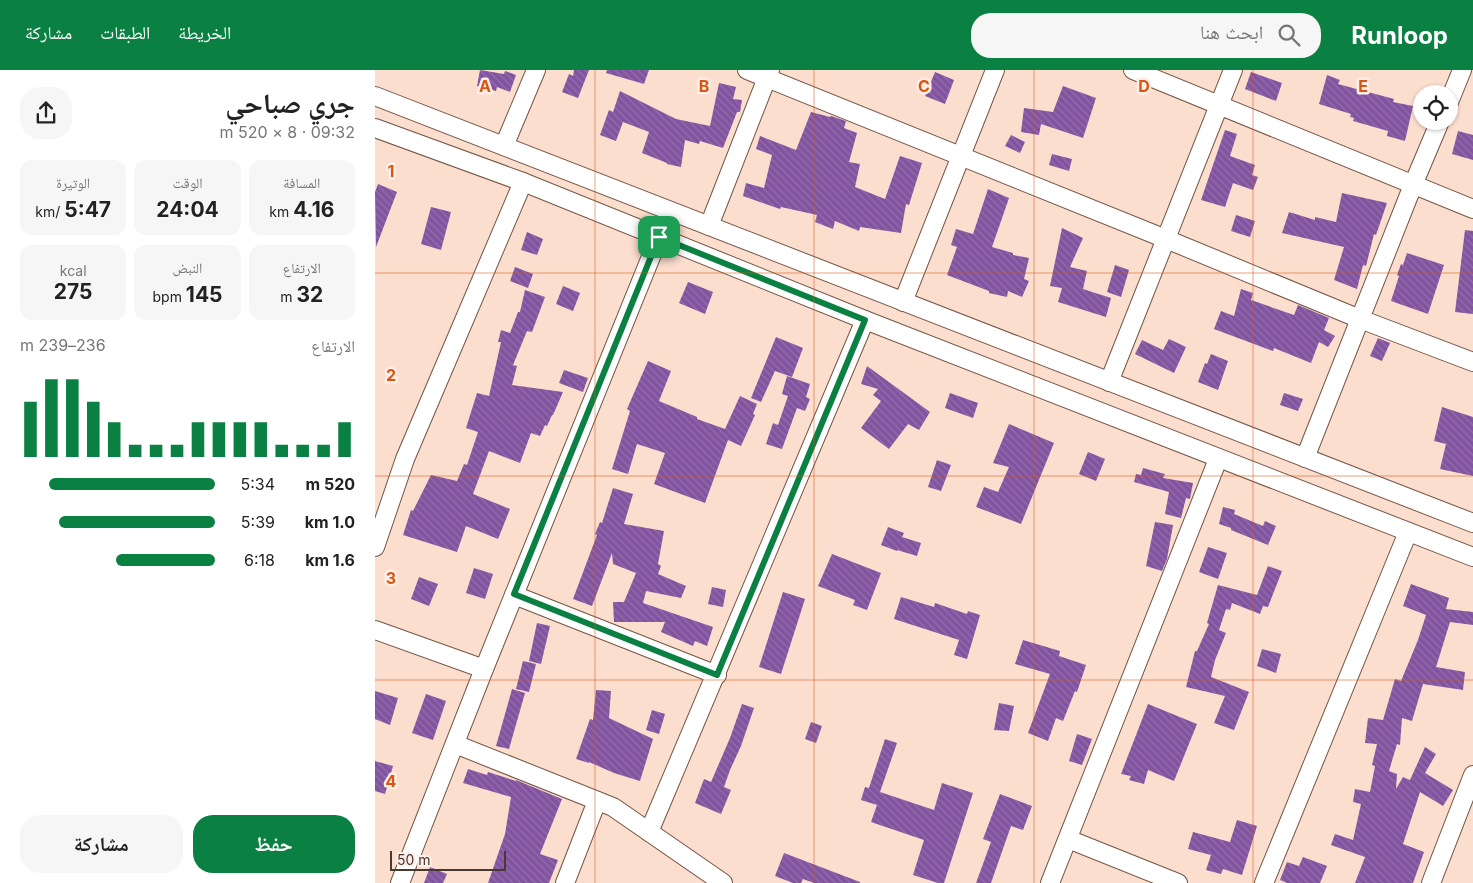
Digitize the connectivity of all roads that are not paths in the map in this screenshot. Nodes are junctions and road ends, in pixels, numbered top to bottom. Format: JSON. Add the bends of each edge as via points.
{"nodes":[{"id":1,"x":536,"y":70,"type":"edge"},
{"id":2,"x":747,"y":70,"type":"edge"},
{"id":3,"x":995,"y":70,"type":"edge"},
{"id":4,"x":1133,"y":70,"type":"edge"},
{"id":5,"x":1233,"y":70,"type":"edge"},
{"id":6,"x":1462,"y":70,"type":"edge"},
{"id":7,"x":769,"y":74,"type":"edge"},
{"id":8,"x":1456,"y":85,"type":"edge"},
{"id":9,"x":375,"y":96,"type":"edge"},
{"id":10,"x":1219,"y":105,"type":"junction"},
{"id":11,"x":375,"y":128,"type":"edge"},
{"id":12,"x":1436,"y":130,"type":"edge"},
{"id":13,"x":504,"y":146,"type":"junction"},
{"id":14,"x":960,"y":156,"type":"junction"},
{"id":15,"x":523,"y":182,"type":"junction"},
{"id":16,"x":1413,"y":185,"type":"junction"},
{"id":17,"x":1473,"y":209,"type":"edge"},
{"id":18,"x":709,"y":226,"type":"junction"},
{"id":19,"x":659,"y":237,"type":"junction"},
{"id":20,"x":1166,"y":239,"type":"junction"},
{"id":21,"x":903,"y":302,"type":"junction"},
{"id":22,"x":1360,"y":319,"type":"junction"},
{"id":23,"x":865,"y":320,"type":"junction"},
{"id":24,"x":1473,"y":362,"type":"edge"},
{"id":25,"x":1109,"y":382,"type":"junction"},
{"id":26,"x":1305,"y":458,"type":"junction"},
{"id":27,"x":1218,"y":459,"type":"junction"},
{"id":28,"x":1473,"y":523,"type":"edge"},
{"id":29,"x":1408,"y":532,"type":"junction"},
{"id":30,"x":375,"y":547,"type":"edge"},
{"id":31,"x":1473,"y":557,"type":"edge"},
{"id":32,"x":514,"y":594,"type":"junction"},
{"id":33,"x":375,"y":630,"type":"edge"},
{"id":34,"x":484,"y":668,"type":"junction"},
{"id":35,"x":717,"y":675,"type":"junction"},
{"id":36,"x":455,"y":744,"type":"junction"},
{"id":37,"x":1473,"y":775,"type":"edge"},
{"id":38,"x":597,"y":801,"type":"junction"},
{"id":39,"x":649,"y":832,"type":"junction"},
{"id":40,"x":1068,"y":839,"type":"junction"},
{"id":41,"x":400,"y":883,"type":"edge"},
{"id":42,"x":565,"y":883,"type":"edge"},
{"id":43,"x":723,"y":883,"type":"edge"},
{"id":44,"x":1050,"y":883,"type":"edge"},
{"id":45,"x":1178,"y":883,"type":"edge"},
{"id":46,"x":1264,"y":883,"type":"edge"},
{"id":47,"x":1431,"y":883,"type":"edge"}],
"edges":[{"from":1,"to":13,"type":"street"},
{"from":2,"to":7,"type":"street"},
{"from":3,"to":14,"type":"street"},
{"from":4,"to":10,"type":"street"},
{"from":5,"to":10,"type":"street"},
{"from":6,"to":8,"type":"street"},
{"from":7,"to":14,"type":"street"},
{"from":7,"to":18,"type":"street"},
{"from":9,"to":13,"type":"street"},
{"from":10,"to":16,"type":"street"},
{"from":10,"to":20,"type":"street"},
{"from":11,"to":15,"type":"street"},
{"from":12,"to":16,"type":"street"},
{"from":13,"to":18,"type":"street"},
{"from":14,"to":20,"type":"street"},
{"from":14,"to":21,"type":"street"},
{"from":15,"to":19,"type":"street"},
{"from":15,"to":30,"type":"street","via":[[405,458]]},
{"from":16,"to":17,"type":"street"},
{"from":16,"to":22,"type":"street"},
{"from":18,"to":21,"type":"street"},
{"from":19,"to":23,"type":"street"},
{"from":19,"to":32,"type":"street"},
{"from":20,"to":22,"type":"street"},
{"from":20,"to":25,"type":"street"},
{"from":21,"to":25,"type":"street"},
{"from":22,"to":24,"type":"street"},
{"from":22,"to":26,"type":"street"},
{"from":23,"to":27,"type":"street"},
{"from":23,"to":35,"type":"street"},
{"from":25,"to":26,"type":"street"},
{"from":26,"to":28,"type":"street"},
{"from":27,"to":29,"type":"street"},
{"from":27,"to":40,"type":"street"},
{"from":29,"to":31,"type":"street"},
{"from":29,"to":46,"type":"street"},
{"from":32,"to":34,"type":"street"},
{"from":32,"to":35,"type":"street"},
{"from":33,"to":34,"type":"street"},
{"from":34,"to":36,"type":"street"},
{"from":35,"to":39,"type":"street"},
{"from":36,"to":38,"type":"street"},
{"from":36,"to":41,"type":"street"},
{"from":37,"to":47,"type":"street"},
{"from":38,"to":39,"type":"street","via":[[613,807]]},
{"from":38,"to":42,"type":"street"},
{"from":39,"to":43,"type":"street"},
{"from":40,"to":44,"type":"street"},
{"from":40,"to":45,"type":"street"}]}
